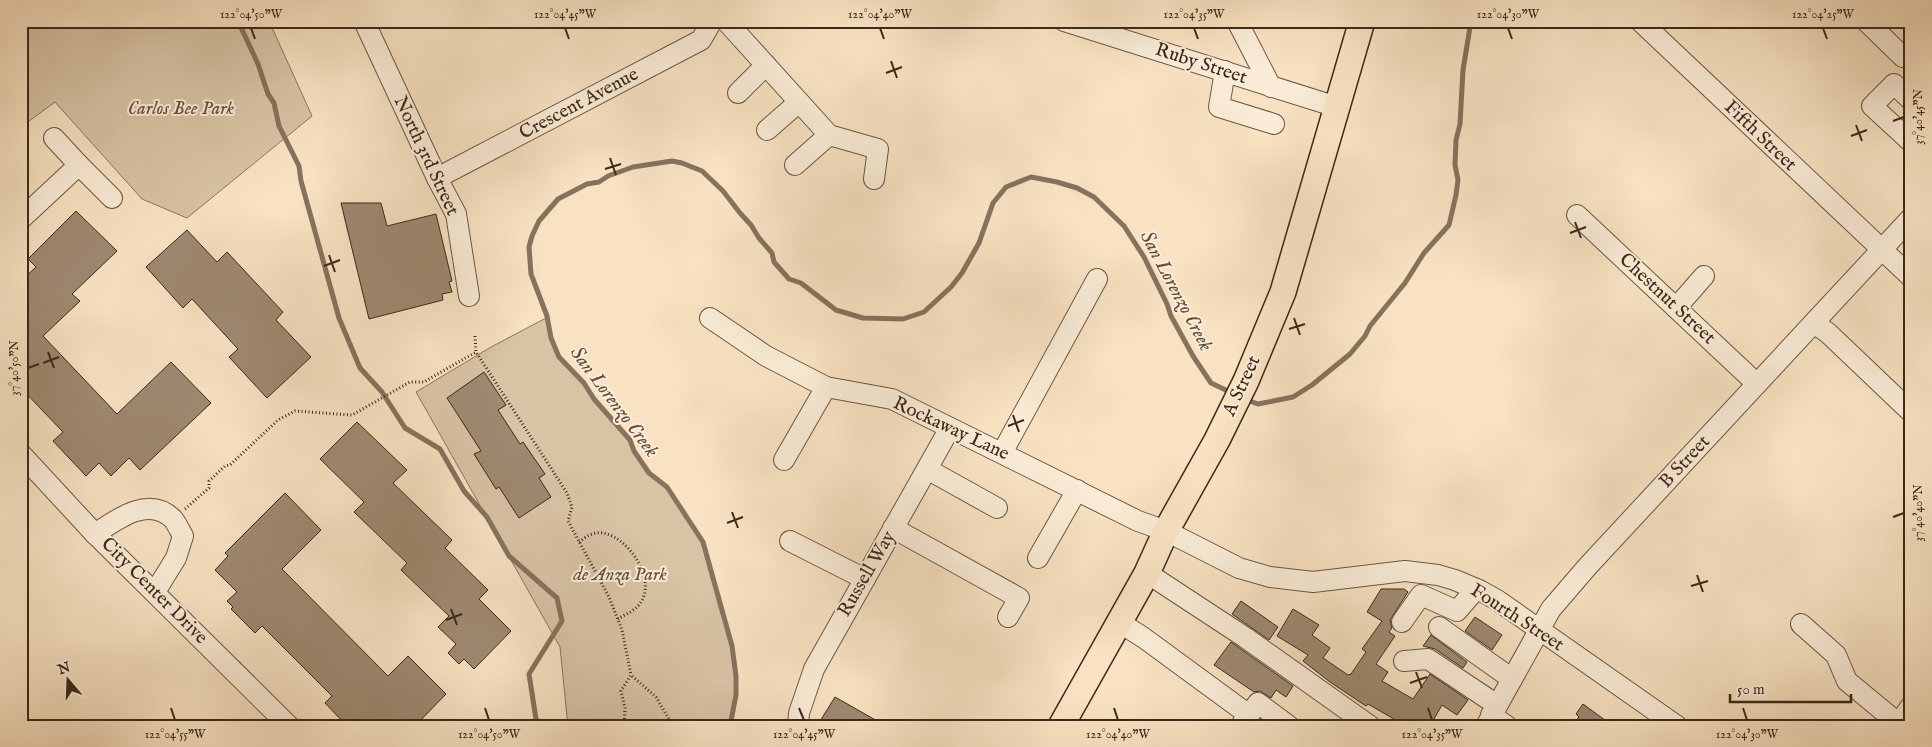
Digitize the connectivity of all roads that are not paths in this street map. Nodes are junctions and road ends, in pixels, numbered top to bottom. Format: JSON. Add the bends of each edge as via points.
{"nodes":[{"id":1,"x":364,"y":21,"type":"edge"},
{"id":2,"x":712,"y":21,"type":"edge"},
{"id":3,"x":726,"y":21,"type":"edge"},
{"id":4,"x":1064,"y":21,"type":"edge"},
{"id":5,"x":1237,"y":21,"type":"edge"},
{"id":6,"x":1362,"y":21,"type":"edge"},
{"id":7,"x":1640,"y":21,"type":"edge"},
{"id":8,"x":1866,"y":21,"type":"edge"},
{"id":9,"x":1911,"y":52,"type":"edge"},
{"id":10,"x":766,"y":66,"type":"junction"},
{"id":11,"x":1224,"y":71,"type":"junction"},
{"id":12,"x":1272,"y":87,"type":"junction"},
{"id":13,"x":738,"y":93,"type":"dead end"},
{"id":14,"x":1911,"y":100,"type":"edge"},
{"id":15,"x":799,"y":102,"type":"junction"},
{"id":16,"x":1337,"y":106,"type":"junction"},
{"id":17,"x":1274,"y":124,"type":"dead end"},
{"id":18,"x":767,"y":130,"type":"dead end"},
{"id":19,"x":829,"y":136,"type":"junction"},
{"id":20,"x":54,"y":138,"type":"dead end"},
{"id":21,"x":1911,"y":142,"type":"edge"},
{"id":22,"x":79,"y":165,"type":"junction"},
{"id":23,"x":795,"y":165,"type":"dead end"},
{"id":24,"x":437,"y":178,"type":"junction"},
{"id":25,"x":874,"y":179,"type":"dead end"},
{"id":26,"x":112,"y":198,"type":"dead end"},
{"id":27,"x":1577,"y":215,"type":"dead end"},
{"id":28,"x":1911,"y":218,"type":"edge"},
{"id":29,"x":21,"y":219,"type":"edge"},
{"id":30,"x":1882,"y":250,"type":"junction"},
{"id":31,"x":1704,"y":276,"type":"dead end"},
{"id":32,"x":1911,"y":278,"type":"edge"},
{"id":33,"x":1097,"y":279,"type":"dead end"},
{"id":34,"x":469,"y":296,"type":"dead end"},
{"id":35,"x":1676,"y":308,"type":"junction"},
{"id":36,"x":710,"y":318,"type":"dead end"},
{"id":37,"x":1814,"y":323,"type":"junction"},
{"id":38,"x":1757,"y":384,"type":"junction"},
{"id":39,"x":826,"y":387,"type":"junction"},
{"id":40,"x":1911,"y":412,"type":"edge"},
{"id":41,"x":950,"y":428,"type":"junction"},
{"id":42,"x":1002,"y":453,"type":"junction"},
{"id":43,"x":21,"y":454,"type":"edge"},
{"id":44,"x":784,"y":460,"type":"dead end"},
{"id":45,"x":927,"y":469,"type":"junction"},
{"id":46,"x":1077,"y":490,"type":"junction"},
{"id":47,"x":997,"y":508,"type":"dead end"},
{"id":48,"x":893,"y":528,"type":"junction"},
{"id":49,"x":1166,"y":532,"type":"junction"},
{"id":50,"x":95,"y":534,"type":"junction"},
{"id":51,"x":790,"y":541,"type":"dead end"},
{"id":52,"x":1038,"y":558,"type":"dead end"},
{"id":53,"x":1147,"y":573,"type":"junction"},
{"id":54,"x":1430,"y":574,"type":"junction"},
{"id":55,"x":865,"y":579,"type":"junction"},
{"id":56,"x":1476,"y":589,"type":"junction"},
{"id":57,"x":155,"y":592,"type":"junction"},
{"id":58,"x":1421,"y":595,"type":"junction"},
{"id":59,"x":1008,"y":617,"type":"dead end"},
{"id":60,"x":1119,"y":622,"type":"junction"},
{"id":61,"x":1402,"y":622,"type":"dead end"},
{"id":62,"x":1800,"y":624,"type":"dead end"},
{"id":63,"x":1439,"y":627,"type":"dead end"},
{"id":64,"x":1539,"y":630,"type":"junction"},
{"id":65,"x":1404,"y":660,"type":"dead end"},
{"id":66,"x":1512,"y":679,"type":"junction"},
{"id":67,"x":1911,"y":706,"type":"edge"},
{"id":68,"x":1495,"y":718,"type":"edge"},
{"id":69,"x":1346,"y":719,"type":"edge"},
{"id":70,"x":1245,"y":720,"type":"edge"},
{"id":71,"x":1066,"y":724,"type":"edge"},
{"id":72,"x":1898,"y":725,"type":"edge"},
{"id":73,"x":289,"y":726,"type":"edge"},
{"id":74,"x":798,"y":726,"type":"edge"},
{"id":75,"x":1289,"y":726,"type":"edge"},
{"id":76,"x":1370,"y":726,"type":"edge"},
{"id":77,"x":1676,"y":726,"type":"edge"}],
"edges":[{"from":1,"to":24,"type":"street","name":"North 3rd Street"},
{"from":2,"to":24,"type":"street","name":"Crescent Avenue","via":[[701,40]]},
{"from":3,"to":10,"type":"street"},
{"from":4,"to":11,"type":"street","name":"Ruby Street"},
{"from":5,"to":12,"type":"street"},
{"from":6,"to":16,"type":"main road","name":"A Street"},
{"from":7,"to":30,"type":"street","name":"Fifth Street"},
{"from":8,"to":9,"type":"street","via":[[1903,57]]},
{"from":10,"to":13,"type":"street"},
{"from":10,"to":15,"type":"street"},
{"from":11,"to":12,"type":"street","name":"Ruby Street"},
{"from":11,"to":17,"type":"street","via":[[1218,107]]},
{"from":12,"to":16,"type":"street","name":"Ruby Street"},
{"from":14,"to":21,"type":"street","via":[[1894,84],[1872,106]]},
{"from":15,"to":18,"type":"street"},
{"from":15,"to":19,"type":"street"},
{"from":16,"to":49,"type":"main road","name":"A Street","via":[[1283,292],[1246,381]]},
{"from":19,"to":23,"type":"street"},
{"from":19,"to":25,"type":"street","via":[[878,148]]},
{"from":20,"to":22,"type":"street"},
{"from":22,"to":26,"type":"street"},
{"from":22,"to":29,"type":"street"},
{"from":24,"to":34,"type":"street","name":"North 3rd Street","via":[[456,214]]},
{"from":27,"to":35,"type":"street","name":"Chestnut Street"},
{"from":28,"to":30,"type":"street","name":"B Street"},
{"from":30,"to":32,"type":"street","name":"Fifth Street"},
{"from":30,"to":37,"type":"street","name":"B Street"},
{"from":31,"to":35,"type":"street"},
{"from":33,"to":42,"type":"street"},
{"from":35,"to":38,"type":"street","name":"Chestnut Street"},
{"from":36,"to":39,"type":"street","name":"Rockaway Lane","via":[[766,356]]},
{"from":37,"to":38,"type":"street","name":"B Street"},
{"from":37,"to":40,"type":"street"},
{"from":38,"to":64,"type":"street","name":"B Street","via":[[1588,566],[1551,609]]},
{"from":39,"to":41,"type":"street","name":"Rockaway Lane","via":[[892,399]]},
{"from":39,"to":44,"type":"street"},
{"from":41,"to":42,"type":"street","name":"Rockaway Lane"},
{"from":41,"to":45,"type":"street","name":"Russell Way"},
{"from":42,"to":46,"type":"street","name":"Rockaway Lane"},
{"from":43,"to":50,"type":"street","name":"City Center Drive"},
{"from":45,"to":47,"type":"street"},
{"from":45,"to":48,"type":"street","name":"Russell Way"},
{"from":46,"to":49,"type":"street","name":"Rockaway Lane"},
{"from":46,"to":52,"type":"street"},
{"from":48,"to":55,"type":"street","name":"Russell Way"},
{"from":48,"to":59,"type":"street","via":[[1018,598]]},
{"from":49,"to":53,"type":"main road","name":"A Street"},
{"from":49,"to":54,"type":"street","name":"Fourth Street","via":[[1239,568],[1270,578],[1313,582],[1396,571]]},
{"from":50,"to":57,"type":"street","name":"City Center Drive"},
{"from":50,"to":57,"type":"street","via":[[116,519],[143,508],[159,510],[173,519],[183,536],[176,558]]},
{"from":51,"to":55,"type":"street"},
{"from":53,"to":60,"type":"main road","name":"A Street"},
{"from":53,"to":69,"type":"street","via":[[1246,638]]},
{"from":54,"to":56,"type":"street","name":"Fourth Street"},
{"from":54,"to":58,"type":"street"},
{"from":55,"to":74,"type":"street","name":"Russell Way","via":[[814,669],[799,713]]},
{"from":56,"to":58,"type":"street","via":[[1457,611]]},
{"from":56,"to":64,"type":"street","name":"Fourth Street"},
{"from":57,"to":73,"type":"street","name":"City Center Drive"},
{"from":58,"to":61,"type":"street"},
{"from":60,"to":70,"type":"street","via":[[1144,638]]},
{"from":60,"to":71,"type":"main road","name":"A Street"},
{"from":62,"to":72,"type":"street","via":[[1836,655],[1847,681]]},
{"from":63,"to":66,"type":"street"},
{"from":64,"to":66,"type":"street","name":"B Street"},
{"from":64,"to":77,"type":"street","name":"Fourth Street"},
{"from":65,"to":68,"type":"street","via":[[1428,659]]},
{"from":66,"to":68,"type":"street","name":"B Street"},
{"from":67,"to":72,"type":"street"},
{"from":69,"to":76,"type":"street"},
{"from":70,"to":75,"type":"street","via":[[1258,703]]}]}
